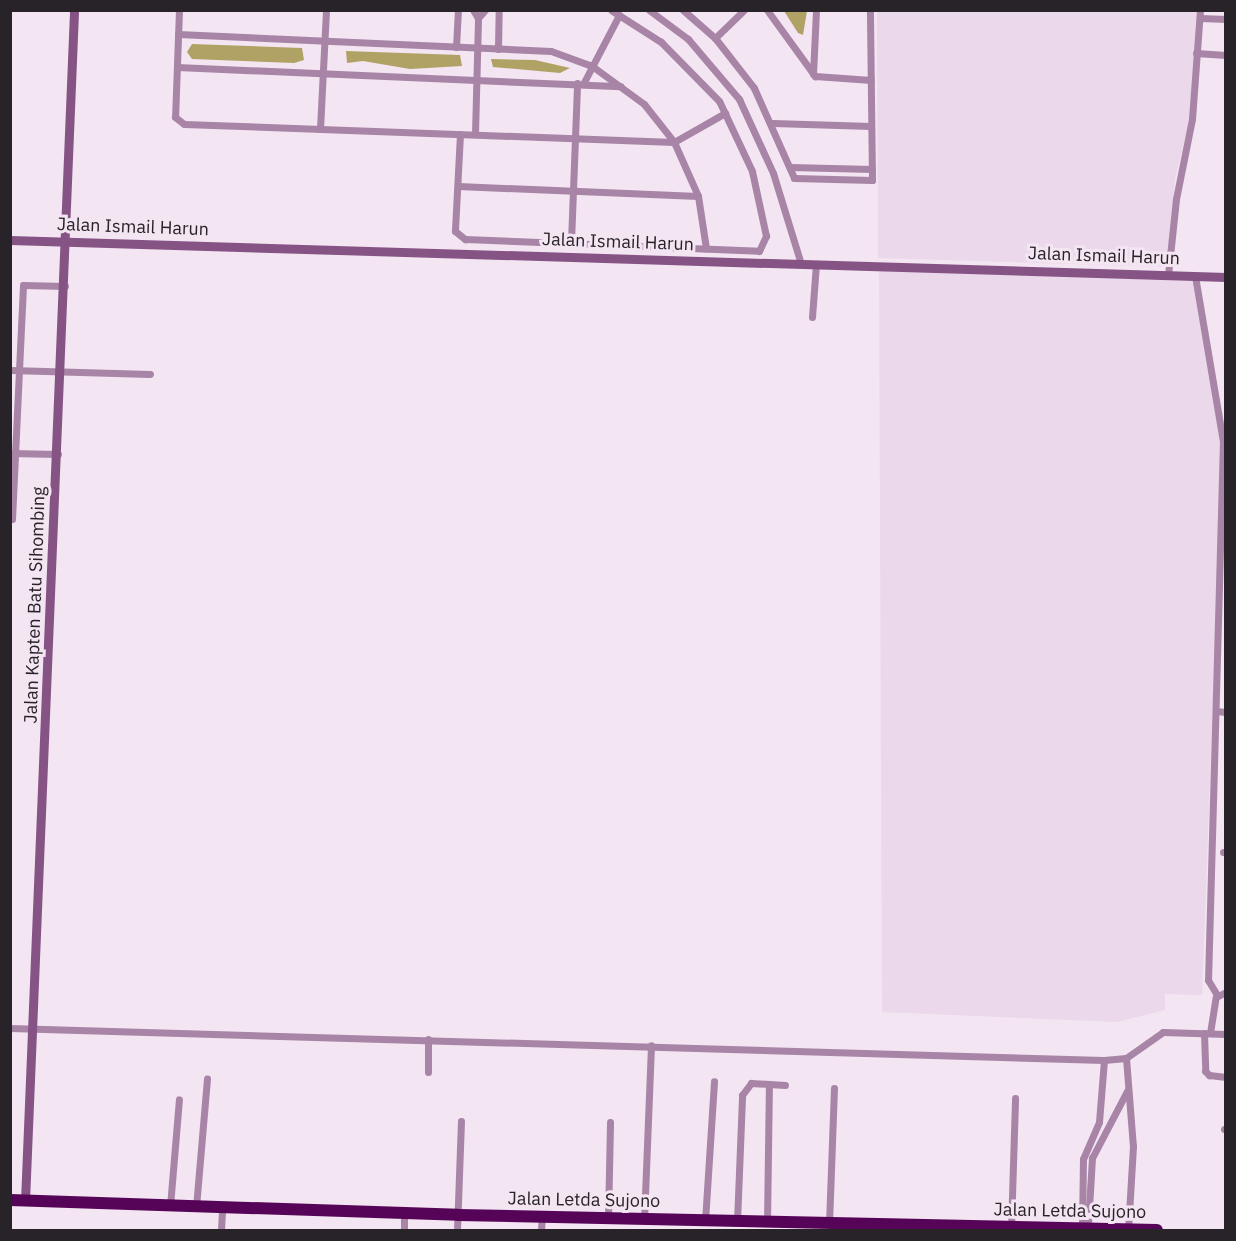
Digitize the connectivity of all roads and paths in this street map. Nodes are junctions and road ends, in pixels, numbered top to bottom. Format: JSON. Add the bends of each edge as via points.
{"nodes":[{"id":1,"x":74,"y":10,"type":"edge"},
{"id":2,"x":179,"y":10,"type":"edge"},
{"id":3,"x":326,"y":10,"type":"edge"},
{"id":4,"x":458,"y":10,"type":"edge"},
{"id":5,"x":472,"y":10,"type":"edge"},
{"id":6,"x":485,"y":10,"type":"edge"},
{"id":7,"x":499,"y":10,"type":"edge"},
{"id":8,"x":611,"y":10,"type":"edge"},
{"id":9,"x":649,"y":10,"type":"edge"},
{"id":10,"x":683,"y":10,"type":"edge"},
{"id":11,"x":744,"y":10,"type":"edge"},
{"id":12,"x":767,"y":10,"type":"edge"},
{"id":13,"x":816,"y":10,"type":"edge"},
{"id":14,"x":870,"y":10,"type":"edge"},
{"id":15,"x":1200,"y":14,"type":"edge"},
{"id":16,"x":619,"y":15,"type":"junction"},
{"id":17,"x":478,"y":18,"type":"junction"},
{"id":18,"x":1226,"y":19,"type":"edge"},
{"id":19,"x":178,"y":33,"type":"junction"},
{"id":20,"x":715,"y":38,"type":"junction"},
{"id":21,"x":325,"y":41,"type":"junction"},
{"id":22,"x":456,"y":47,"type":"junction"},
{"id":23,"x":477,"y":48,"type":"junction"},
{"id":24,"x":498,"y":49,"type":"junction"},
{"id":25,"x":1196,"y":53,"type":"junction"},
{"id":26,"x":1226,"y":55,"type":"edge"},
{"id":27,"x":592,"y":66,"type":"junction"},
{"id":28,"x":177,"y":67,"type":"junction"},
{"id":29,"x":323,"y":72,"type":"junction"},
{"id":30,"x":813,"y":74,"type":"junction"},
{"id":31,"x":476,"y":78,"type":"junction"},
{"id":32,"x":871,"y":80,"type":"junction"},
{"id":33,"x":580,"y":84,"type":"junction"},
{"id":34,"x":624,"y":86,"type":"junction"},
{"id":35,"x":725,"y":113,"type":"junction"},
{"id":36,"x":772,"y":123,"type":"junction"},
{"id":37,"x":871,"y":126,"type":"junction"},
{"id":38,"x":320,"y":129,"type":"junction"},
{"id":39,"x":460,"y":134,"type":"junction"},
{"id":40,"x":475,"y":134,"type":"junction"},
{"id":41,"x":575,"y":138,"type":"junction"},
{"id":42,"x":674,"y":142,"type":"junction"},
{"id":43,"x":458,"y":186,"type":"junction"},
{"id":44,"x":573,"y":190,"type":"junction"},
{"id":45,"x":698,"y":196,"type":"junction"},
{"id":46,"x":10,"y":240,"type":"edge"},
{"id":47,"x":67,"y":242,"type":"junction"},
{"id":48,"x":571,"y":242,"type":"junction"},
{"id":49,"x":706,"y":248,"type":"junction"},
{"id":50,"x":801,"y":264,"type":"junction"},
{"id":51,"x":816,"y":264,"type":"junction"},
{"id":52,"x":1168,"y":275,"type":"junction"},
{"id":53,"x":1195,"y":276,"type":"junction"},
{"id":54,"x":1226,"y":277,"type":"edge"},
{"id":55,"x":65,"y":286,"type":"junction"},
{"id":56,"x":812,"y":317,"type":"dead end"},
{"id":57,"x":10,"y":370,"type":"edge"},
{"id":58,"x":19,"y":370,"type":"junction"},
{"id":59,"x":61,"y":371,"type":"junction"},
{"id":60,"x":150,"y":374,"type":"dead end"},
{"id":61,"x":13,"y":453,"type":"edge"},
{"id":62,"x":58,"y":454,"type":"junction"},
{"id":63,"x":12,"y":519,"type":"dead end"},
{"id":64,"x":1222,"y":575,"type":"edge"},
{"id":65,"x":1221,"y":616,"type":"edge"},
{"id":66,"x":1217,"y":650,"type":"junction"},
{"id":67,"x":1226,"y":651,"type":"edge"},
{"id":68,"x":1216,"y":711,"type":"junction"},
{"id":69,"x":1226,"y":712,"type":"edge"},
{"id":70,"x":1215,"y":771,"type":"junction"},
{"id":71,"x":1226,"y":772,"type":"edge"},
{"id":72,"x":1226,"y":992,"type":"edge"},
{"id":73,"x":1217,"y":995,"type":"junction"},
{"id":74,"x":10,"y":1028,"type":"edge"},
{"id":75,"x":33,"y":1029,"type":"junction"},
{"id":76,"x":1207,"y":1033,"type":"junction"},
{"id":77,"x":1226,"y":1034,"type":"edge"},
{"id":78,"x":428,"y":1039,"type":"junction"},
{"id":79,"x":651,"y":1045,"type":"junction"},
{"id":80,"x":1126,"y":1058,"type":"junction"},
{"id":81,"x":1104,"y":1060,"type":"junction"},
{"id":82,"x":428,"y":1072,"type":"dead end"},
{"id":83,"x":1226,"y":1077,"type":"edge"},
{"id":84,"x":207,"y":1078,"type":"dead end"},
{"id":85,"x":714,"y":1082,"type":"dead end"},
{"id":86,"x":769,"y":1084,"type":"junction"},
{"id":87,"x":785,"y":1084,"type":"dead end"},
{"id":88,"x":834,"y":1088,"type":"dead end"},
{"id":89,"x":1127,"y":1091,"type":"junction"},
{"id":90,"x":1015,"y":1098,"type":"dead end"},
{"id":91,"x":179,"y":1099,"type":"dead end"},
{"id":92,"x":461,"y":1121,"type":"dead end"},
{"id":93,"x":610,"y":1122,"type":"dead end"},
{"id":94,"x":10,"y":1200,"type":"edge"},
{"id":95,"x":25,"y":1201,"type":"junction"},
{"id":96,"x":170,"y":1206,"type":"junction"},
{"id":97,"x":196,"y":1207,"type":"junction"},
{"id":98,"x":222,"y":1208,"type":"junction"},
{"id":99,"x":404,"y":1214,"type":"junction"},
{"id":100,"x":458,"y":1215,"type":"junction"},
{"id":101,"x":542,"y":1217,"type":"junction"},
{"id":102,"x":608,"y":1219,"type":"junction"},
{"id":103,"x":644,"y":1220,"type":"junction"},
{"id":104,"x":705,"y":1221,"type":"junction"},
{"id":105,"x":737,"y":1222,"type":"junction"},
{"id":106,"x":829,"y":1224,"type":"junction"},
{"id":107,"x":760,"y":1225,"type":"edge"},
{"id":108,"x":681,"y":1226,"type":"edge"},
{"id":109,"x":809,"y":1227,"type":"edge"},
{"id":110,"x":897,"y":1228,"type":"edge"},
{"id":111,"x":928,"y":1228,"type":"edge"},
{"id":112,"x":1011,"y":1228,"type":"junction"},
{"id":113,"x":1089,"y":1228,"type":"edge"},
{"id":114,"x":1025,"y":1229,"type":"edge"},
{"id":115,"x":221,"y":1230,"type":"edge"},
{"id":116,"x":404,"y":1230,"type":"edge"},
{"id":117,"x":457,"y":1230,"type":"edge"},
{"id":118,"x":541,"y":1230,"type":"edge"},
{"id":119,"x":1061,"y":1230,"type":"edge"},
{"id":120,"x":1128,"y":1230,"type":"edge"},
{"id":121,"x":1157,"y":1230,"type":"edge"}],
"edges":[{"from":1,"to":47,"type":"street","name":"Jalan Kapten Batu Sihombing"},
{"from":2,"to":19,"type":"street"},
{"from":3,"to":21,"type":"street"},
{"from":4,"to":22,"type":"street"},
{"from":5,"to":17,"type":"street"},
{"from":6,"to":17,"type":"street"},
{"from":7,"to":24,"type":"street"},
{"from":8,"to":16,"type":"street"},
{"from":9,"to":50,"type":"street","via":[[688,39],[739,99],[773,173]]},
{"from":10,"to":20,"type":"street"},
{"from":11,"to":20,"type":"street"},
{"from":12,"to":30,"type":"street"},
{"from":13,"to":30,"type":"street"},
{"from":14,"to":32,"type":"street"},
{"from":15,"to":18,"type":"street"},
{"from":15,"to":25,"type":"street"},
{"from":16,"to":27,"type":"street"},
{"from":16,"to":35,"type":"street","via":[[661,42],[688,66]]},
{"from":17,"to":23,"type":"street"},
{"from":19,"to":21,"type":"street"},
{"from":19,"to":28,"type":"street"},
{"from":20,"to":36,"type":"street","via":[[754,88]]},
{"from":21,"to":22,"type":"street"},
{"from":21,"to":29,"type":"street"},
{"from":22,"to":23,"type":"street"},
{"from":23,"to":24,"type":"street"},
{"from":23,"to":31,"type":"street"},
{"from":24,"to":27,"type":"street","via":[[550,51]]},
{"from":25,"to":26,"type":"street"},
{"from":25,"to":52,"type":"street","via":[[1192,119],[1176,199]]},
{"from":27,"to":33,"type":"street"},
{"from":27,"to":34,"type":"street"},
{"from":28,"to":29,"type":"street"},
{"from":28,"to":38,"type":"street","via":[[175,117],[179,122]]},
{"from":29,"to":31,"type":"street"},
{"from":29,"to":38,"type":"street"},
{"from":30,"to":32,"type":"street","via":[[821,78]]},
{"from":31,"to":33,"type":"street"},
{"from":31,"to":40,"type":"street"},
{"from":32,"to":37,"type":"street"},
{"from":33,"to":34,"type":"street"},
{"from":33,"to":41,"type":"street"},
{"from":34,"to":42,"type":"street"},
{"from":35,"to":42,"type":"street"},
{"from":35,"to":49,"type":"street","via":[[752,171],[766,236],[759,251]]},
{"from":36,"to":37,"type":"street"},
{"from":36,"to":37,"type":"street","via":[[794,178],[805,179],[872,180]]},
{"from":38,"to":39,"type":"street"},
{"from":39,"to":40,"type":"street"},
{"from":39,"to":43,"type":"street"},
{"from":40,"to":41,"type":"street"},
{"from":41,"to":42,"type":"street"},
{"from":41,"to":44,"type":"street"},
{"from":42,"to":45,"type":"street"},
{"from":43,"to":44,"type":"street"},
{"from":43,"to":48,"type":"street","via":[[458,236]]},
{"from":44,"to":45,"type":"street"},
{"from":44,"to":48,"type":"street"},
{"from":45,"to":49,"type":"street"},
{"from":46,"to":47,"type":"street","name":"Jalan Ismail Harun"},
{"from":47,"to":50,"type":"street","name":"Jalan Ismail Harun"},
{"from":47,"to":55,"type":"street","name":"Jalan Kapten Batu Sihombing"},
{"from":48,"to":49,"type":"street"},
{"from":50,"to":51,"type":"street","name":"Jalan Ismail Harun"},
{"from":51,"to":52,"type":"street","name":"Jalan Ismail Harun"},
{"from":51,"to":56,"type":"street"},
{"from":52,"to":53,"type":"street","name":"Jalan Ismail Harun"},
{"from":53,"to":54,"type":"street","name":"Jalan Ismail Harun"},
{"from":53,"to":64,"type":"street","via":[[1222,432]]},
{"from":55,"to":58,"type":"street","via":[[23,285]]},
{"from":55,"to":59,"type":"street","name":"Jalan Kapten Batu Sihombing"},
{"from":57,"to":58,"type":"street"},
{"from":58,"to":59,"type":"street"},
{"from":58,"to":61,"type":"street"},
{"from":59,"to":60,"type":"street"},
{"from":59,"to":62,"type":"street","name":"Jalan Kapten Batu Sihombing"},
{"from":61,"to":62,"type":"street"},
{"from":61,"to":63,"type":"street"},
{"from":62,"to":75,"type":"street","name":"Jalan Kapten Batu Sihombing"},
{"from":64,"to":65,"type":"street"},
{"from":65,"to":66,"type":"street"},
{"from":66,"to":67,"type":"street"},
{"from":66,"to":68,"type":"street"},
{"from":68,"to":69,"type":"street"},
{"from":68,"to":70,"type":"street"},
{"from":70,"to":71,"type":"street"},
{"from":70,"to":73,"type":"street","via":[[1208,980]]},
{"from":72,"to":73,"type":"street"},
{"from":73,"to":76,"type":"street"},
{"from":74,"to":75,"type":"street"},
{"from":75,"to":78,"type":"street"},
{"from":75,"to":95,"type":"street","name":"Jalan Kapten Batu Sihombing"},
{"from":76,"to":77,"type":"street"},
{"from":76,"to":80,"type":"street","via":[[1162,1032]]},
{"from":76,"to":83,"type":"street","via":[[1206,1071],[1209,1076]]},
{"from":78,"to":79,"type":"street"},
{"from":78,"to":82,"type":"street"},
{"from":79,"to":81,"type":"street"},
{"from":79,"to":103,"type":"street"},
{"from":80,"to":81,"type":"street"},
{"from":80,"to":89,"type":"street"},
{"from":81,"to":113,"type":"street","via":[[1099,1122],[1083,1159]]},
{"from":84,"to":97,"type":"street"},
{"from":85,"to":104,"type":"street"},
{"from":86,"to":87,"type":"street"},
{"from":86,"to":105,"type":"street","via":[[751,1083],[742,1095]]},
{"from":86,"to":107,"type":"street"},
{"from":88,"to":106,"type":"street"},
{"from":89,"to":113,"type":"street","via":[[1092,1158]]},
{"from":89,"to":120,"type":"street","via":[[1133,1146]]},
{"from":90,"to":112,"type":"street"},
{"from":91,"to":96,"type":"street"},
{"from":92,"to":100,"type":"street"},
{"from":93,"to":102,"type":"street"},
{"from":94,"to":95,"type":"highway","name":"Jalan Letda Sujono"},
{"from":95,"to":96,"type":"highway","name":"Jalan Letda Sujono"},
{"from":96,"to":97,"type":"highway","name":"Jalan Letda Sujono"},
{"from":97,"to":98,"type":"highway","name":"Jalan Letda Sujono"},
{"from":98,"to":99,"type":"highway","name":"Jalan Letda Sujono"},
{"from":98,"to":115,"type":"street"},
{"from":99,"to":100,"type":"highway","name":"Jalan Letda Sujono"},
{"from":99,"to":116,"type":"street"},
{"from":100,"to":101,"type":"highway","name":"Jalan Letda Sujono"},
{"from":100,"to":117,"type":"street"},
{"from":101,"to":102,"type":"highway","name":"Jalan Letda Sujono"},
{"from":101,"to":118,"type":"street"},
{"from":102,"to":103,"type":"highway","name":"Jalan Letda Sujono"},
{"from":103,"to":108,"type":"highway","name":"Jalan Letda Sujono"},
{"from":104,"to":105,"type":"highway","name":"Jalan Letda Sujono"},
{"from":104,"to":108,"type":"highway","name":"Jalan Letda Sujono"},
{"from":105,"to":107,"type":"highway","name":"Jalan Letda Sujono"},
{"from":106,"to":109,"type":"highway","name":"Jalan Letda Sujono"},
{"from":106,"to":110,"type":"highway","name":"Jalan Letda Sujono"},
{"from":107,"to":109,"type":"highway","name":"Jalan Letda Sujono"},
{"from":110,"to":111,"type":"highway","name":"Jalan Letda Sujono"},
{"from":111,"to":112,"type":"highway","name":"Jalan Letda Sujono"},
{"from":112,"to":114,"type":"highway","name":"Jalan Letda Sujono"},
{"from":113,"to":119,"type":"highway","name":"Jalan Letda Sujono"},
{"from":113,"to":120,"type":"highway","name":"Jalan Letda Sujono"},
{"from":114,"to":119,"type":"highway","name":"Jalan Letda Sujono"},
{"from":120,"to":121,"type":"highway","name":"Jalan Letda Sujono"}]}
